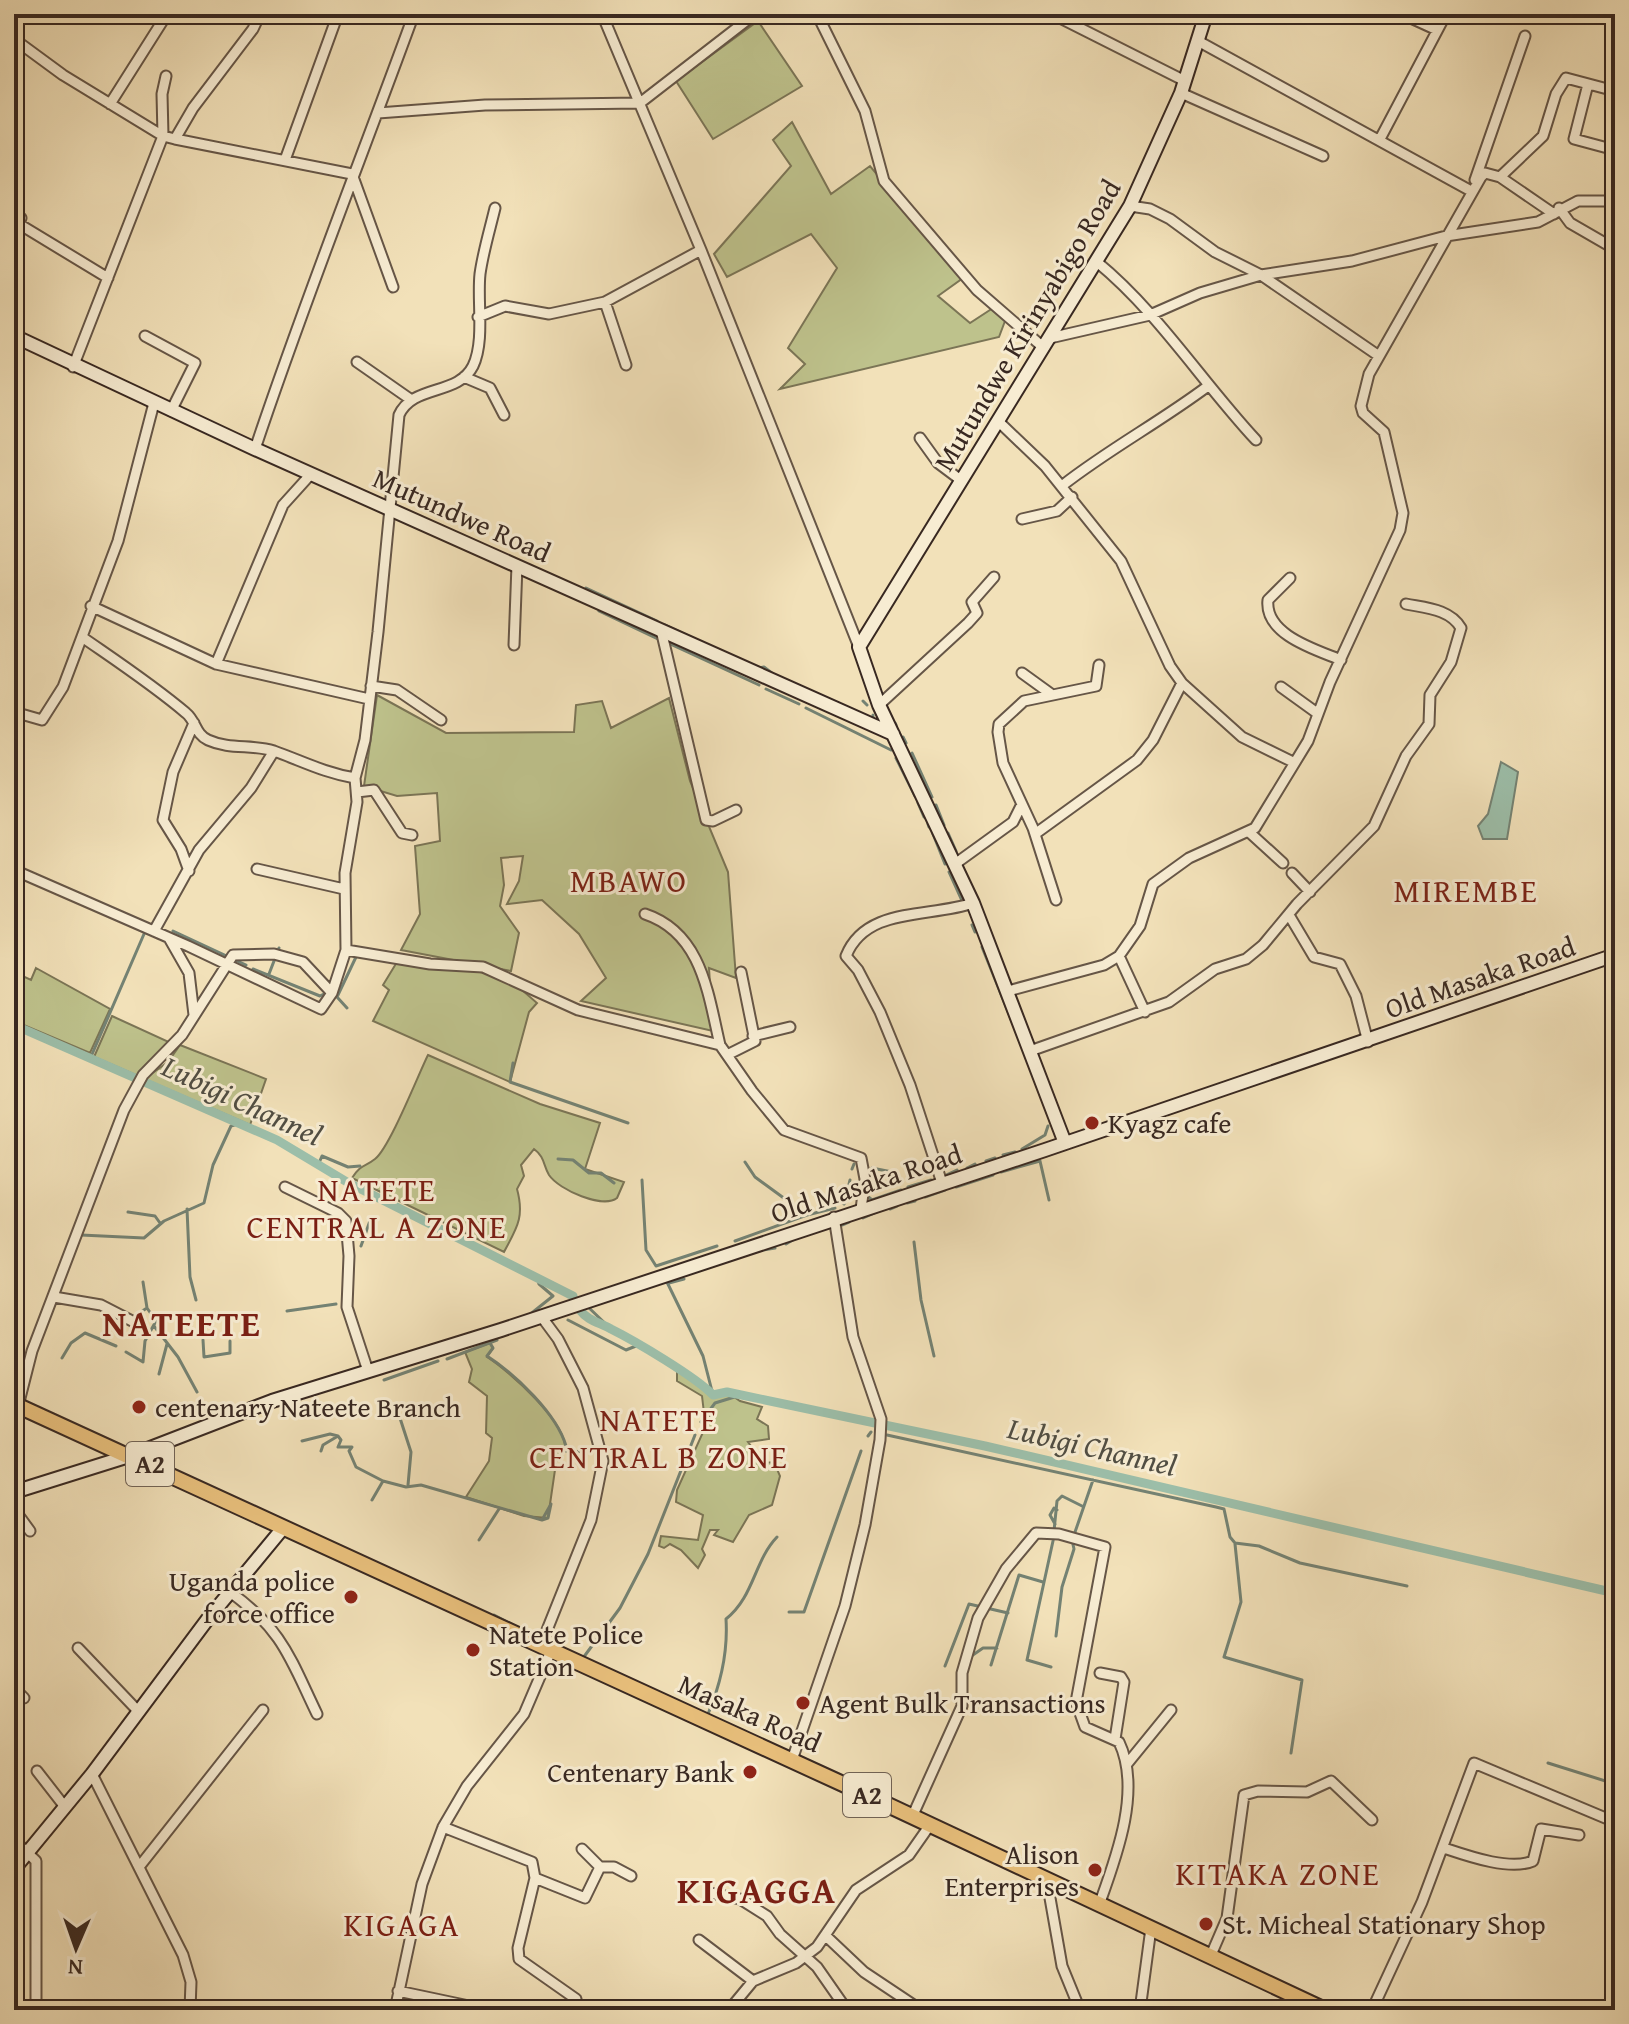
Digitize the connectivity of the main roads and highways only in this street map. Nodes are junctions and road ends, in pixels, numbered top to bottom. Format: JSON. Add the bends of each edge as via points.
{"nodes":[{"id":1,"x":1206,"y":14,"type":"edge"},
{"id":2,"x":14,"y":336,"type":"edge"},
{"id":3,"x":893,"y":734,"type":"junction"},
{"id":4,"x":1615,"y":955,"type":"edge"},
{"id":5,"x":1065,"y":1143,"type":"junction"},
{"id":6,"x":16,"y":1405,"type":"edge"},
{"id":7,"x":132,"y":1455,"type":"junction"},
{"id":8,"x":14,"y":1492,"type":"edge"},
{"id":9,"x":283,"y":1528,"type":"junction"},
{"id":10,"x":14,"y":1869,"type":"edge"},
{"id":11,"x":1325,"y":2010,"type":"edge"}],
"edges":[{"from":1,"to":3,"type":"main road","name":"Mutundwe Kirinyabigo Road","via":[[1183,87],[1130,206],[859,647]]},
{"from":2,"to":3,"type":"main road","name":"Mutundwe Road"},
{"from":3,"to":5,"type":"main road","via":[[973,903]]},
{"from":4,"to":5,"type":"main road","name":"Old Masaka Road"},
{"from":5,"to":7,"type":"main road","name":"Old Masaka Road","via":[[272,1401]]},
{"from":6,"to":7,"type":"main road","number":"A2"},
{"from":7,"to":8,"type":"main road","name":"Old Masaka Road"},
{"from":7,"to":9,"type":"main road","number":"A2"},
{"from":9,"to":10,"type":"main road"},
{"from":9,"to":11,"type":"main road","name":"Masaka Road","number":"A2"}]}
